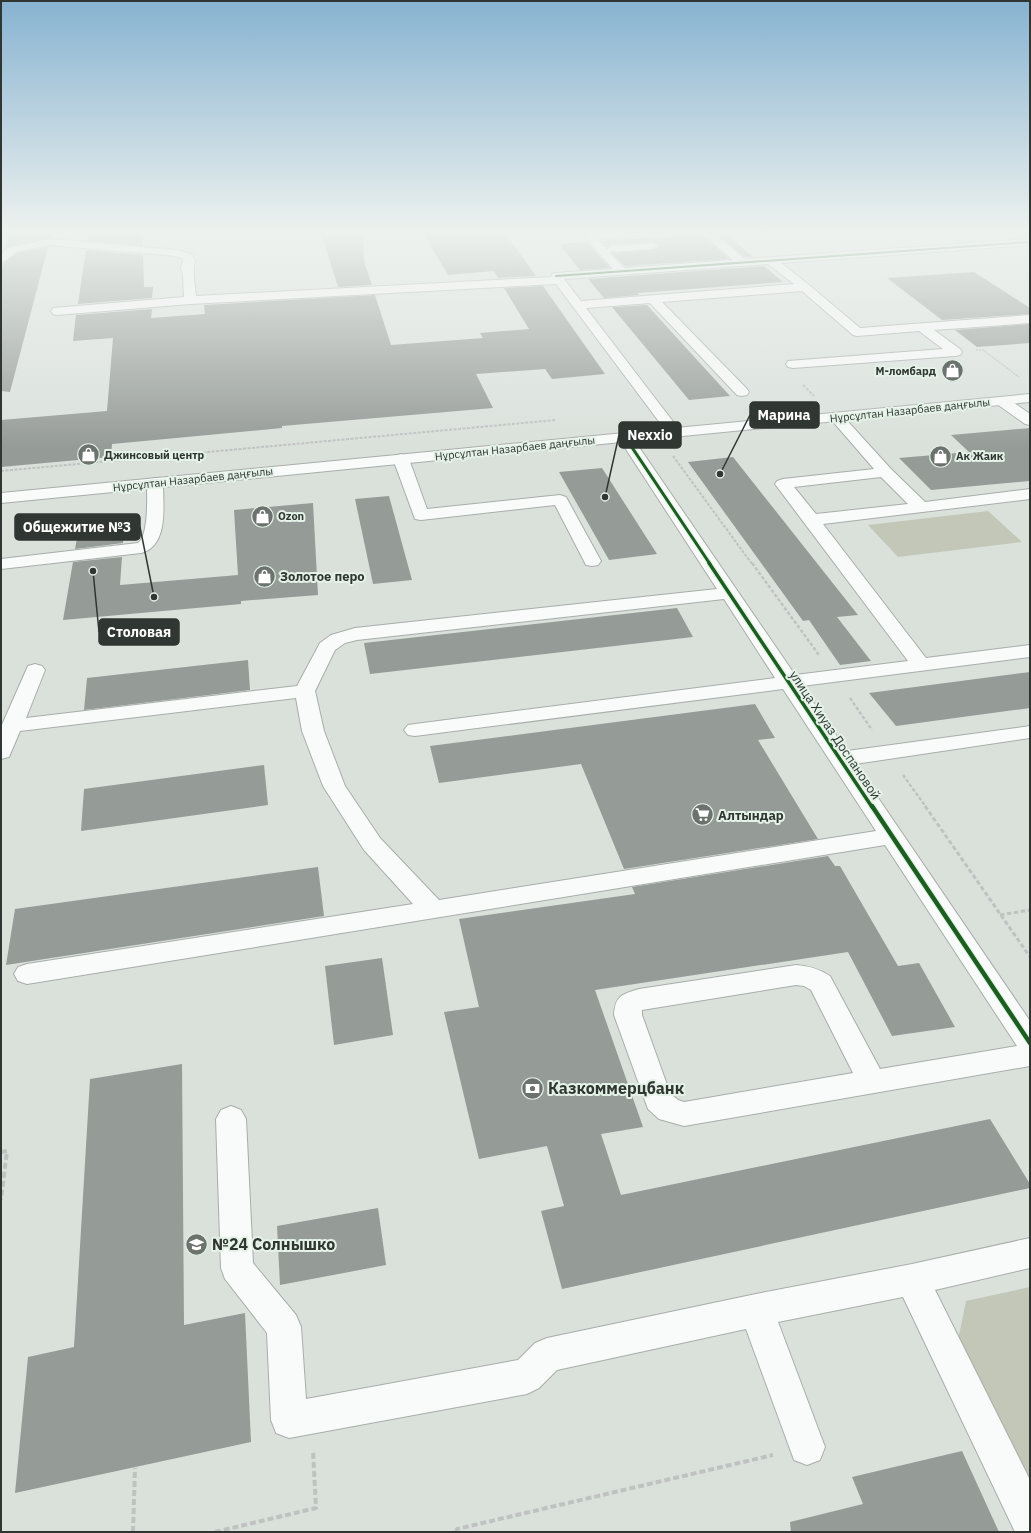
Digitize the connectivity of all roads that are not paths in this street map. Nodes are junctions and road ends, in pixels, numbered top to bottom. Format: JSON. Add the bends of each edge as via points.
{"nodes":[{"id":1,"x":130,"y":305,"type":"edge"},
{"id":2,"x":579,"y":305,"type":"joint"},
{"id":3,"x":585,"y":305,"type":"edge"},
{"id":4,"x":658,"y":305,"type":"edge"},
{"id":5,"x":825,"y":305,"type":"edge"},
{"id":6,"x":57,"y":310,"type":"dead end"},
{"id":7,"x":1030,"y":319,"type":"edge"},
{"id":8,"x":922,"y":327,"type":"junction"},
{"id":9,"x":793,"y":364,"type":"dead end"},
{"id":10,"x":742,"y":392,"type":"dead end"},
{"id":11,"x":1030,"y":398,"type":"edge"},
{"id":12,"x":1002,"y":401,"type":"junction"},
{"id":13,"x":836,"y":417,"type":"junction"},
{"id":14,"x":1030,"y":421,"type":"edge"},
{"id":15,"x":674,"y":432,"type":"junction"},
{"id":16,"x":625,"y":437,"type":"junction"},
{"id":17,"x":401,"y":459,"type":"junction"},
{"id":18,"x":885,"y":472,"type":"junction"},
{"id":19,"x":155,"y":483,"type":"junction"},
{"id":20,"x":1030,"y":494,"type":"edge"},
{"id":21,"x":1,"y":498,"type":"edge"},
{"id":22,"x":921,"y":507,"type":"junction"},
{"id":23,"x":812,"y":520,"type":"junction"},
{"id":24,"x":592,"y":561,"type":"dead end"},
{"id":25,"x":1,"y":564,"type":"edge"},
{"id":26,"x":728,"y":592,"type":"junction"},
{"id":27,"x":1030,"y":651,"type":"edge"},
{"id":28,"x":921,"y":665,"type":"junction"},
{"id":29,"x":34,"y":670,"type":"dead end"},
{"id":30,"x":788,"y":682,"type":"junction"},
{"id":31,"x":305,"y":691,"type":"junction"},
{"id":32,"x":12,"y":726,"type":"junction"},
{"id":33,"x":414,"y":730,"type":"dead end"},
{"id":34,"x":1030,"y":732,"type":"edge"},
{"id":35,"x":1,"y":752,"type":"edge"},
{"id":36,"x":840,"y":759,"type":"junction"},
{"id":37,"x":891,"y":836,"type":"junction"},
{"id":38,"x":433,"y":910,"type":"junction"},
{"id":39,"x":27,"y":974,"type":"dead end"},
{"id":40,"x":1030,"y":1043,"type":"edge"},
{"id":41,"x":1030,"y":1054,"type":"edge"},
{"id":42,"x":872,"y":1082,"type":"junction"},
{"id":43,"x":231,"y":1119,"type":"dead end"},
{"id":44,"x":1030,"y":1253,"type":"edge"},
{"id":45,"x":912,"y":1280,"type":"junction"},
{"id":46,"x":756,"y":1310,"type":"junction"},
{"id":47,"x":807,"y":1447,"type":"road end"},
{"id":48,"x":1030,"y":1521,"type":"edge"}],
"edges":[{"from":1,"to":6,"type":"street"},
{"from":2,"to":3,"type":"street"},
{"from":2,"to":15,"type":"street"},
{"from":4,"to":10,"type":"street"},
{"from":5,"to":8,"type":"street","via":[[857,332]]},
{"from":7,"to":8,"type":"street"},
{"from":8,"to":9,"type":"street","via":[[955,352]]},
{"from":11,"to":12,"type":"street","name":"Нұрсұлтан Назарбаев даңғылы"},
{"from":12,"to":13,"type":"street","name":"Нұрсұлтан Назарбаев даңғылы"},
{"from":12,"to":14,"type":"street"},
{"from":13,"to":15,"type":"street","name":"Нұрсұлтан Назарбаев даңғылы"},
{"from":13,"to":18,"type":"street"},
{"from":15,"to":16,"type":"street","name":"Нұрсұлтан Назарбаев даңғылы"},
{"from":16,"to":17,"type":"street","name":"Нұрсұлтан Назарбаев даңғылы"},
{"from":16,"to":26,"type":"street","name":"улица Хиуаз Доспановой"},
{"from":17,"to":19,"type":"street","name":"Нұрсұлтан Назарбаев даңғылы"},
{"from":17,"to":24,"type":"street","via":[[421,515],[560,500]]},
{"from":18,"to":22,"type":"street"},
{"from":18,"to":23,"type":"street","via":[[782,484]]},
{"from":19,"to":21,"type":"street","name":"Нұрсұлтан Назарбаев даңғылы"},
{"from":19,"to":25,"type":"street","via":[[150,540],[147,545],[141,548]]},
{"from":20,"to":22,"type":"street"},
{"from":22,"to":23,"type":"street"},
{"from":23,"to":28,"type":"street"},
{"from":26,"to":30,"type":"street","name":"улица Хиуаз Доспановой"},
{"from":26,"to":31,"type":"street","via":[[355,634],[338,639],[327,647]]},
{"from":27,"to":28,"type":"street"},
{"from":28,"to":30,"type":"street"},
{"from":29,"to":32,"type":"street"},
{"from":30,"to":33,"type":"street"},
{"from":30,"to":36,"type":"street","name":"улица Хиуаз Доспановой"},
{"from":31,"to":32,"type":"street"},
{"from":31,"to":38,"type":"street","via":[[313,731],[334,786],[372,844]]},
{"from":32,"to":35,"type":"street"},
{"from":34,"to":36,"type":"street"},
{"from":36,"to":37,"type":"street","name":"улица Хиуаз Доспановой"},
{"from":37,"to":38,"type":"street"},
{"from":37,"to":40,"type":"street","name":"улица Хиуаз Доспановой"},
{"from":38,"to":39,"type":"street"},
{"from":41,"to":42,"type":"street"},
{"from":42,"to":42,"type":"street","via":[[684,1114],[669,1110],[658,1100],[628,1015],[628,1005],[639,999],[796,975],[810,976],[821,983]]},
{"from":43,"to":46,"type":"street","via":[[237,1268],[284,1327],[289,1420],[528,1376],[547,1355]]},
{"from":44,"to":45,"type":"street"},
{"from":45,"to":46,"type":"street"},
{"from":45,"to":48,"type":"street"},
{"from":46,"to":47,"type":"street"}]}
